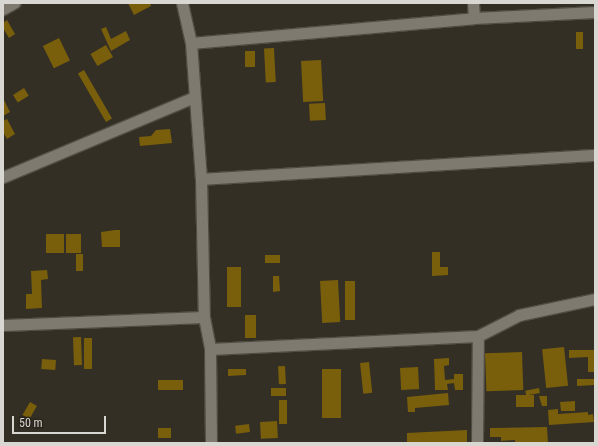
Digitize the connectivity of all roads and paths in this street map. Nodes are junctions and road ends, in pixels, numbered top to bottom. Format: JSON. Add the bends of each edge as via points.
{"nodes":[{"id":1,"x":14,"y":3,"type":"edge"},
{"id":2,"x":182,"y":3,"type":"edge"},
{"id":3,"x":473,"y":3,"type":"edge"},
{"id":4,"x":3,"y":9,"type":"edge"},
{"id":5,"x":595,"y":12,"type":"edge"},
{"id":6,"x":474,"y":18,"type":"junction"},
{"id":7,"x":191,"y":43,"type":"junction"},
{"id":8,"x":194,"y":97,"type":"junction"},
{"id":9,"x":595,"y":155,"type":"edge"},
{"id":10,"x":3,"y":177,"type":"edge"},
{"id":11,"x":201,"y":179,"type":"junction"},
{"id":12,"x":595,"y":299,"type":"edge"},
{"id":13,"x":204,"y":317,"type":"junction"},
{"id":14,"x":3,"y":325,"type":"edge"},
{"id":15,"x":478,"y":336,"type":"junction"},
{"id":16,"x":210,"y":349,"type":"junction"},
{"id":17,"x":211,"y":443,"type":"edge"},
{"id":18,"x":477,"y":443,"type":"edge"}],
"edges":[{"from":1,"to":4,"type":"street"},
{"from":2,"to":7,"type":"street"},
{"from":3,"to":6,"type":"street"},
{"from":5,"to":6,"type":"street"},
{"from":6,"to":7,"type":"street"},
{"from":7,"to":8,"type":"street"},
{"from":8,"to":10,"type":"street"},
{"from":8,"to":11,"type":"street"},
{"from":9,"to":11,"type":"street"},
{"from":11,"to":13,"type":"street"},
{"from":12,"to":15,"type":"street","via":[[519,316]]},
{"from":13,"to":14,"type":"street"},
{"from":13,"to":16,"type":"street"},
{"from":15,"to":16,"type":"street"},
{"from":15,"to":18,"type":"street"},
{"from":16,"to":17,"type":"street"}]}
